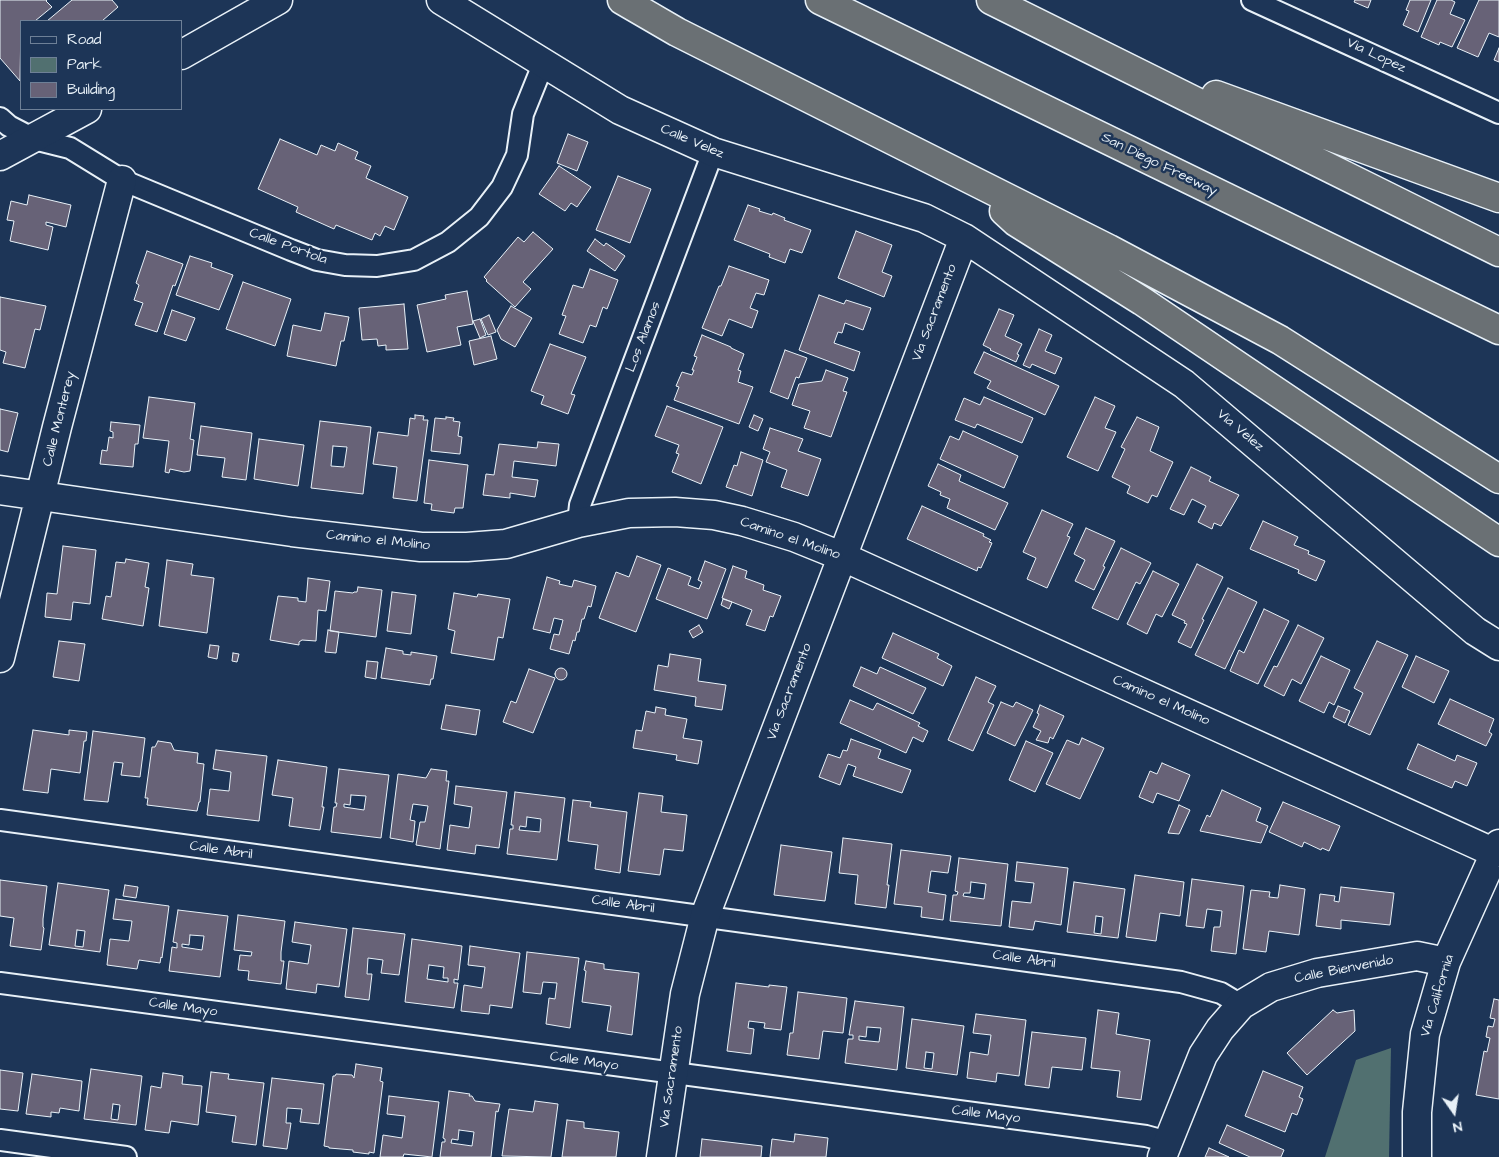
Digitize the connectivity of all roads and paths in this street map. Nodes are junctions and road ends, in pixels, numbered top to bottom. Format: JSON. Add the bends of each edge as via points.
{"nodes":[{"id":1,"x":278,"y":0,"type":"edge"},
{"id":2,"x":441,"y":0,"type":"edge"},
{"id":3,"x":622,"y":0,"type":"edge"},
{"id":4,"x":820,"y":0,"type":"edge"},
{"id":5,"x":991,"y":0,"type":"edge"},
{"id":6,"x":1252,"y":0,"type":"edge"},
{"id":7,"x":1079,"y":44,"type":"junction"},
{"id":8,"x":182,"y":54,"type":"edge"},
{"id":9,"x":544,"y":62,"type":"junction"},
{"id":10,"x":85,"y":110,"type":"edge"},
{"id":11,"x":1499,"y":112,"type":"edge"},
{"id":12,"x":0,"y":118,"type":"edge"},
{"id":13,"x":34,"y":139,"type":"junction"},
{"id":14,"x":713,"y":152,"type":"junction"},
{"id":15,"x":0,"y":156,"type":"edge"},
{"id":16,"x":959,"y":173,"type":"junction"},
{"id":17,"x":122,"y":180,"type":"junction"},
{"id":18,"x":1499,"y":198,"type":"edge"},
{"id":19,"x":964,"y":238,"type":"junction"},
{"id":20,"x":1499,"y":252,"type":"edge"},
{"id":21,"x":1499,"y":330,"type":"edge"},
{"id":22,"x":1499,"y":479,"type":"edge"},
{"id":23,"x":0,"y":490,"type":"edge"},
{"id":24,"x":40,"y":495,"type":"junction"},
{"id":25,"x":578,"y":523,"type":"junction"},
{"id":26,"x":1499,"y":542,"type":"edge"},
{"id":27,"x":842,"y":556,"type":"junction"},
{"id":28,"x":1499,"y":646,"type":"edge"},
{"id":29,"x":0,"y":658,"type":"edge"},
{"id":30,"x":0,"y":820,"type":"edge"},
{"id":31,"x":1497,"y":848,"type":"edge"},
{"id":32,"x":705,"y":916,"type":"junction"},
{"id":33,"x":1446,"y":962,"type":"junction"},
{"id":34,"x":0,"y":983,"type":"edge"},
{"id":35,"x":1241,"y":1005,"type":"junction"},
{"id":36,"x":672,"y":1074,"type":"junction"},
{"id":37,"x":0,"y":1140,"type":"edge"},
{"id":38,"x":1165,"y":1150,"type":"edge"},
{"id":39,"x":126,"y":1157,"type":"edge"},
{"id":40,"x":661,"y":1157,"type":"edge"},
{"id":41,"x":1417,"y":1157,"type":"edge"}],
"edges":[{"from":1,"to":8,"type":"street"},
{"from":2,"to":9,"type":"street","name":"Calle Velez"},
{"from":3,"to":16,"type":"highway","via":[[677,32]]},
{"from":4,"to":21,"type":"highway","name":"San Diego Freeway"},
{"from":5,"to":7,"type":"highway"},
{"from":6,"to":11,"type":"street","name":"Via Lopez"},
{"from":7,"to":18,"type":"highway"},
{"from":7,"to":20,"type":"highway"},
{"from":9,"to":14,"type":"street","name":"Calle Velez","via":[[620,110]]},
{"from":9,"to":17,"type":"street","name":"Calle Portola","via":[[522,114],[517,155],[502,187],[479,217],[448,242],[414,260],[377,266],[317,260]]},
{"from":10,"to":13,"type":"street"},
{"from":12,"to":13,"type":"street","name":"Calle Portola"},
{"from":13,"to":15,"type":"street"},
{"from":13,"to":17,"type":"street","name":"Calle Portola","via":[[70,148]]},
{"from":14,"to":19,"type":"street","name":"Calle Velez","via":[[924,218]]},
{"from":14,"to":25,"type":"street","name":"Los Alamos","via":[[580,505]]},
{"from":16,"to":22,"type":"highway","via":[[1280,340]]},
{"from":16,"to":26,"type":"highway","via":[[1016,222],[1142,301]]},
{"from":17,"to":24,"type":"street","name":"Calle Monterey"},
{"from":19,"to":27,"type":"street","name":"Via Sacramento"},
{"from":19,"to":28,"type":"street","name":"Via Velez","via":[[1184,384],[1475,631]]},
{"from":23,"to":24,"type":"street","name":"Camino el Molino"},
{"from":24,"to":25,"type":"street","name":"Camino el Molino","via":[[421,547],[467,548],[506,544]]},
{"from":24,"to":29,"type":"street","name":"Calle Monterey"},
{"from":25,"to":27,"type":"street","name":"Camino el Molino","via":[[630,513],[714,515],[794,537]]},
{"from":27,"to":31,"type":"street","name":"Camino el Molino"},
{"from":27,"to":32,"type":"street","name":"Via Sacramento"},
{"from":30,"to":32,"type":"street","name":"Calle Abril"},
{"from":31,"to":33,"type":"street","name":"Via California"},
{"from":32,"to":35,"type":"street","name":"Calle Abril","via":[[1181,982],[1221,993]]},
{"from":32,"to":36,"type":"street","name":"Via Sacramento","via":[[685,994]]},
{"from":33,"to":35,"type":"street","name":"Calle Bienvenido","via":[[1417,956],[1317,973],[1271,987]]},
{"from":33,"to":41,"type":"street","name":"Via California","via":[[1425,1034],[1417,1112]]},
{"from":34,"to":36,"type":"street","name":"Calle Mayo"},
{"from":35,"to":38,"type":"street","name":"Calle Bienvenido","via":[[1203,1055]]},
{"from":36,"to":38,"type":"street","name":"Calle Mayo","via":[[1146,1136]]},
{"from":36,"to":40,"type":"street","name":"Via Sacramento"},
{"from":37,"to":39,"type":"street"}]}
